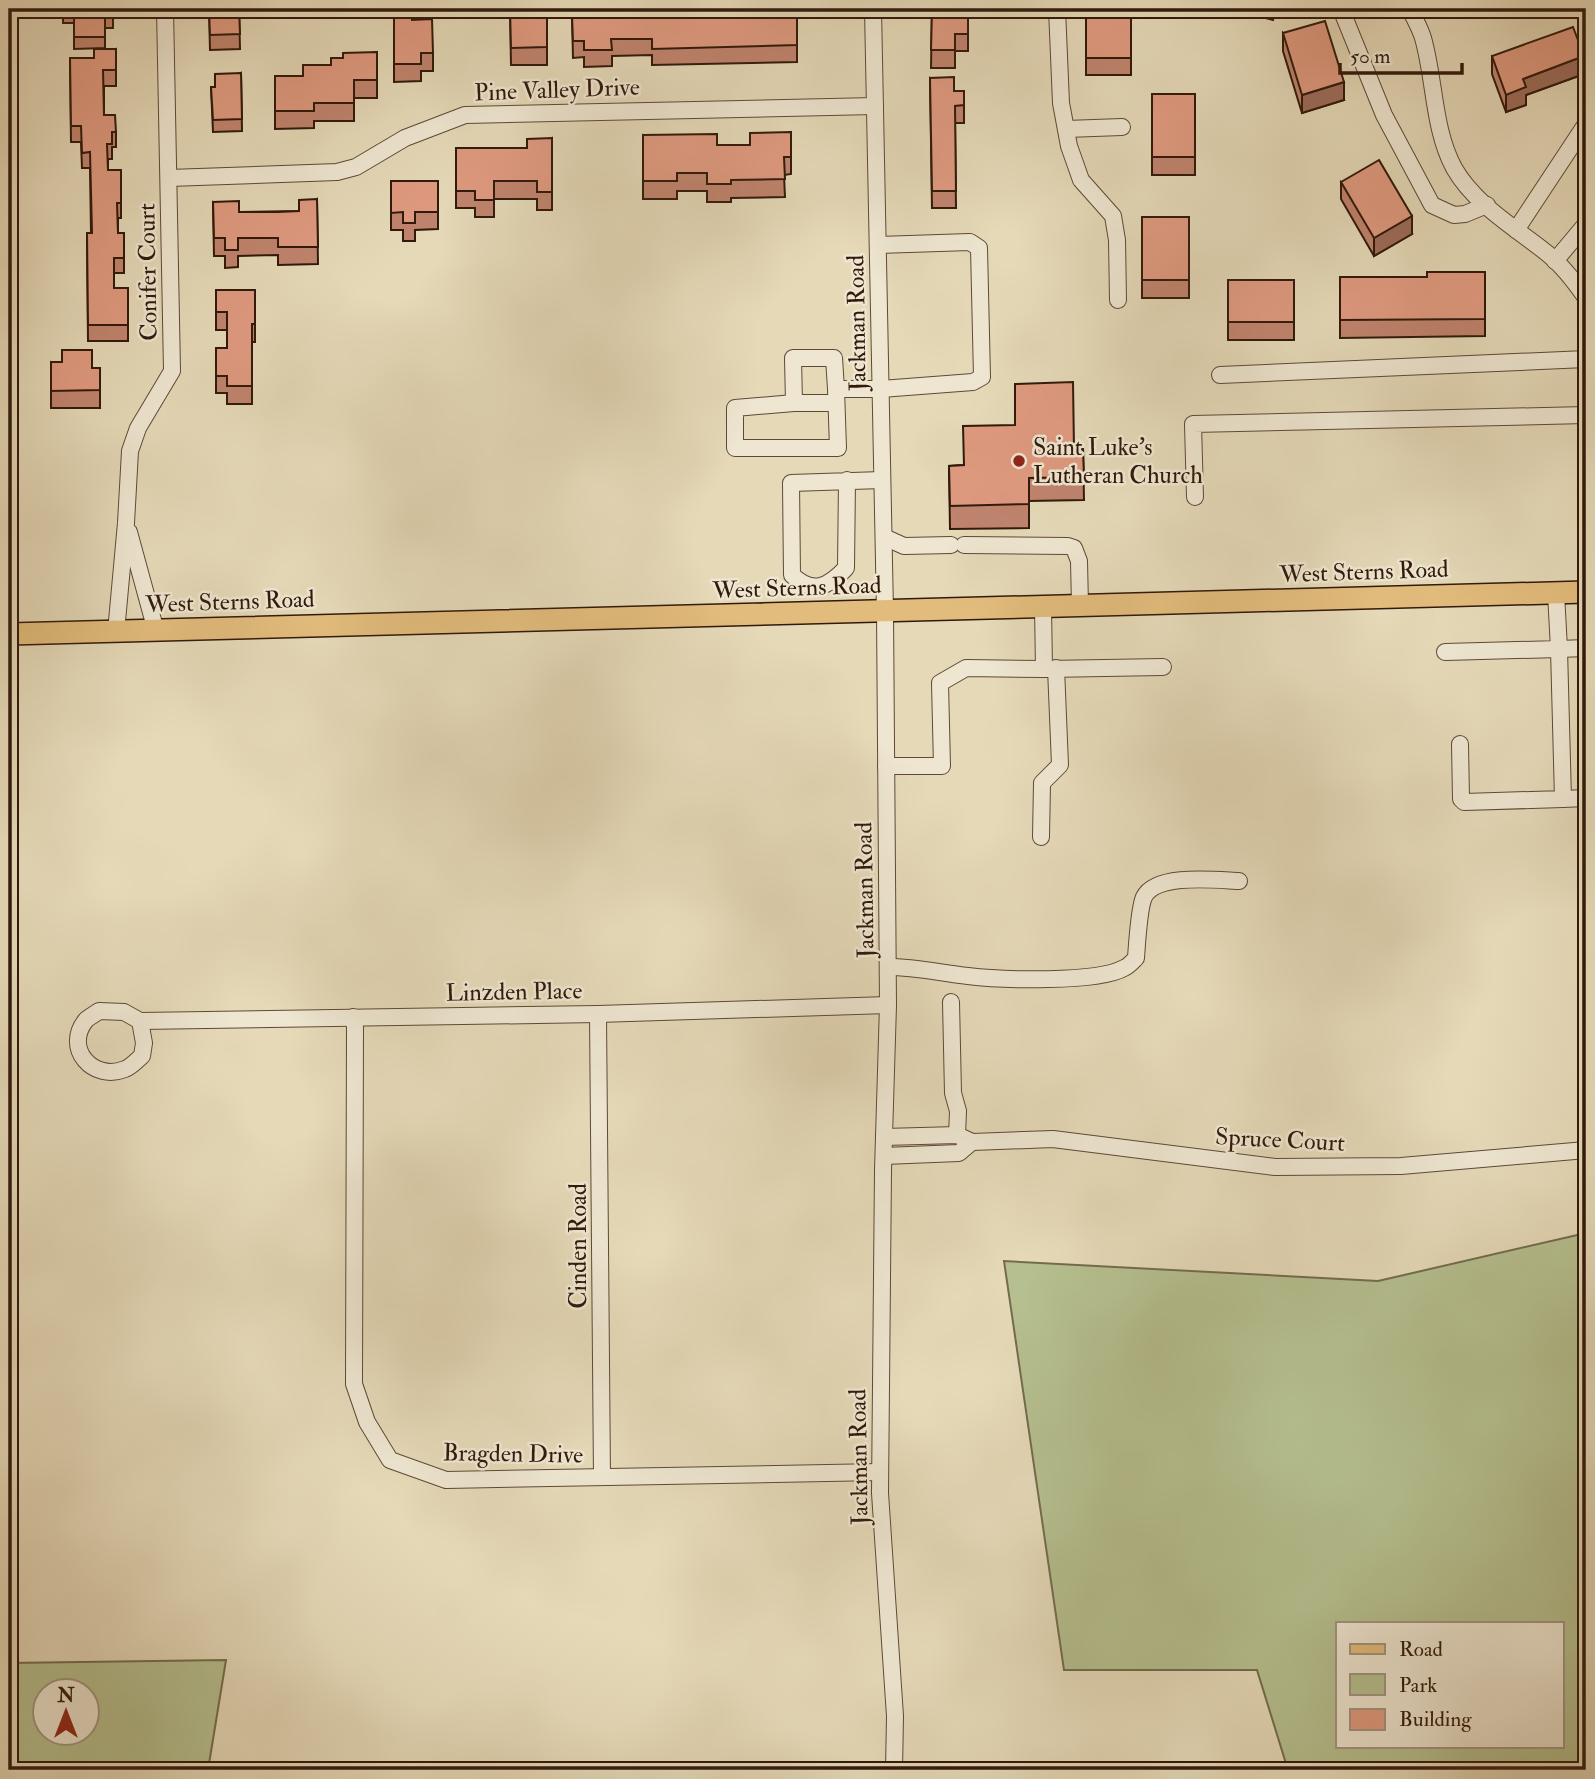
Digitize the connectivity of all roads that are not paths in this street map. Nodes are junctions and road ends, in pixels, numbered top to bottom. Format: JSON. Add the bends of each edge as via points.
{"nodes":[{"id":1,"x":165,"y":9,"type":"edge"},
{"id":2,"x":873,"y":9,"type":"edge"},
{"id":3,"x":1057,"y":9,"type":"edge"},
{"id":4,"x":1341,"y":9,"type":"edge"},
{"id":5,"x":1410,"y":9,"type":"edge"},
{"id":6,"x":875,"y":106,"type":"junction"},
{"id":7,"x":1586,"y":124,"type":"edge"},
{"id":8,"x":1122,"y":127,"type":"dead end"},
{"id":9,"x":1066,"y":129,"type":"junction"},
{"id":10,"x":169,"y":178,"type":"junction"},
{"id":11,"x":1487,"y":205,"type":"junction"},
{"id":12,"x":1586,"y":224,"type":"edge"},
{"id":13,"x":1516,"y":230,"type":"junction"},
{"id":14,"x":878,"y":245,"type":"junction"},
{"id":15,"x":1555,"y":261,"type":"junction"},
{"id":16,"x":1586,"y":298,"type":"edge"},
{"id":17,"x":1118,"y":300,"type":"dead end"},
{"id":18,"x":1586,"y":359,"type":"edge"},
{"id":19,"x":1220,"y":376,"type":"dead end"},
{"id":20,"x":881,"y":389,"type":"junction"},
{"id":21,"x":836,"y":396,"type":"junction"},
{"id":22,"x":794,"y":403,"type":"junction"},
{"id":23,"x":1586,"y":415,"type":"edge"},
{"id":24,"x":883,"y":480,"type":"junction"},
{"id":25,"x":847,"y":481,"type":"junction"},
{"id":26,"x":1195,"y":497,"type":"dead end"},
{"id":27,"x":126,"y":523,"type":"junction"},
{"id":28,"x":884,"y":537,"type":"junction"},
{"id":29,"x":1586,"y":592,"type":"edge"},
{"id":30,"x":1556,"y":593,"type":"junction"},
{"id":31,"x":1080,"y":606,"type":"junction"},
{"id":32,"x":1043,"y":607,"type":"junction"},
{"id":33,"x":885,"y":612,"type":"junction"},
{"id":34,"x":156,"y":631,"type":"junction"},
{"id":35,"x":116,"y":632,"type":"junction"},
{"id":36,"x":9,"y":634,"type":"edge"},
{"id":37,"x":1586,"y":648,"type":"edge"},
{"id":38,"x":1559,"y":649,"type":"junction"},
{"id":39,"x":1445,"y":652,"type":"dead end"},
{"id":40,"x":1163,"y":667,"type":"dead end"},
{"id":41,"x":1050,"y":669,"type":"junction"},
{"id":42,"x":1460,"y":744,"type":"dead end"},
{"id":43,"x":886,"y":765,"type":"junction"},
{"id":44,"x":1563,"y":799,"type":"junction"},
{"id":45,"x":1586,"y":799,"type":"edge"},
{"id":46,"x":1041,"y":837,"type":"dead end"},
{"id":47,"x":1239,"y":881,"type":"dead end"},
{"id":48,"x":888,"y":967,"type":"junction"},
{"id":49,"x":951,"y":1002,"type":"dead end"},
{"id":50,"x":888,"y":1005,"type":"junction"},
{"id":51,"x":597,"y":1014,"type":"junction"},
{"id":52,"x":353,"y":1017,"type":"junction"},
{"id":53,"x":140,"y":1021,"type":"junction"},
{"id":54,"x":884,"y":1137,"type":"junction"},
{"id":55,"x":965,"y":1138,"type":"junction"},
{"id":56,"x":1586,"y":1150,"type":"edge"},
{"id":57,"x":884,"y":1156,"type":"junction"},
{"id":58,"x":880,"y":1472,"type":"junction"},
{"id":59,"x":602,"y":1477,"type":"junction"},
{"id":60,"x":894,"y":1770,"type":"edge"}],
"edges":[{"from":1,"to":10,"type":"street","name":"Conifer Court"},
{"from":2,"to":6,"type":"street","name":"Jackman Road"},
{"from":3,"to":9,"type":"street"},
{"from":4,"to":11,"type":"street","via":[[1384,116],[1432,205],[1454,215]]},
{"from":5,"to":11,"type":"street","via":[[1422,38],[1454,169]]},
{"from":6,"to":10,"type":"street","name":"Pine Valley Drive","via":[[465,115],[337,172]]},
{"from":6,"to":14,"type":"street","name":"Jackman Road"},
{"from":7,"to":13,"type":"street"},
{"from":8,"to":9,"type":"street"},
{"from":9,"to":17,"type":"street","via":[[1081,180],[1113,216]]},
{"from":10,"to":27,"type":"street","name":"Conifer Court","via":[[172,371],[138,428],[130,451]]},
{"from":11,"to":13,"type":"street"},
{"from":12,"to":15,"type":"street"},
{"from":13,"to":15,"type":"street"},
{"from":14,"to":20,"type":"street","name":"Jackman Road"},
{"from":14,"to":20,"type":"street","via":[[977,244],[983,374],[973,382]]},
{"from":15,"to":16,"type":"street"},
{"from":18,"to":19,"type":"street"},
{"from":20,"to":21,"type":"street"},
{"from":20,"to":24,"type":"street","name":"Jackman Road"},
{"from":21,"to":22,"type":"street"},
{"from":21,"to":22,"type":"street","via":[[834,358],[793,358]]},
{"from":21,"to":22,"type":"street","via":[[838,448],[735,448],[735,408]]},
{"from":23,"to":26,"type":"street","via":[[1193,424]]},
{"from":24,"to":25,"type":"street"},
{"from":24,"to":28,"type":"street","name":"Jackman Road"},
{"from":25,"to":25,"type":"street","via":[[791,483],[792,575],[802,586],[832,583],[846,568]]},
{"from":27,"to":34,"type":"street","name":"Conifer Court"},
{"from":27,"to":35,"type":"street","name":"Conifer Court"},
{"from":28,"to":31,"type":"street","via":[[904,546],[1074,548],[1079,561]]},
{"from":28,"to":33,"type":"street","name":"Jackman Road"},
{"from":29,"to":30,"type":"main road","name":"West Sterns Road"},
{"from":30,"to":31,"type":"main road","name":"West Sterns Road"},
{"from":30,"to":38,"type":"street"},
{"from":31,"to":32,"type":"main road","name":"West Sterns Road"},
{"from":32,"to":33,"type":"main road","name":"West Sterns Road"},
{"from":32,"to":41,"type":"street"},
{"from":33,"to":34,"type":"main road","name":"West Sterns Road"},
{"from":33,"to":43,"type":"street","name":"Jackman Road"},
{"from":34,"to":35,"type":"main road","name":"West Sterns Road"},
{"from":35,"to":36,"type":"main road","name":"West Sterns Road"},
{"from":37,"to":38,"type":"street"},
{"from":38,"to":39,"type":"street"},
{"from":38,"to":44,"type":"street"},
{"from":40,"to":41,"type":"street"},
{"from":41,"to":43,"type":"street","via":[[966,668],[940,682],[942,766]]},
{"from":41,"to":46,"type":"street","via":[[1060,765],[1042,783]]},
{"from":42,"to":44,"type":"street","via":[[1464,802]]},
{"from":43,"to":48,"type":"street","name":"Jackman Road"},
{"from":44,"to":45,"type":"street"},
{"from":47,"to":48,"type":"street","via":[[1179,880],[1155,885],[1144,897],[1136,958],[1124,969],[1079,978],[993,978]]},
{"from":48,"to":50,"type":"street","name":"Jackman Road"},
{"from":49,"to":55,"type":"street","via":[[953,1093]]},
{"from":50,"to":51,"type":"street","name":"Linzden Place"},
{"from":50,"to":54,"type":"street","name":"Jackman Road"},
{"from":51,"to":52,"type":"street","name":"Linzden Place"},
{"from":51,"to":59,"type":"street","name":"Cinden Road"},
{"from":52,"to":53,"type":"street","name":"Linzden Place"},
{"from":52,"to":59,"type":"street","name":"Bragden Drive","via":[[354,1384],[367,1422],[390,1460],[446,1480]]},
{"from":53,"to":53,"type":"street","via":[[142,1056],[127,1069],[105,1073],[89,1066],[80,1054],[80,1031],[99,1011],[124,1012]]},
{"from":54,"to":55,"type":"street","name":"Spruce Court"},
{"from":54,"to":57,"type":"street","name":"Jackman Road"},
{"from":55,"to":56,"type":"street","name":"Spruce Court","via":[[1053,1139],[1275,1167],[1401,1166]]},
{"from":55,"to":57,"type":"street","name":"Spruce Court","via":[[959,1153]]},
{"from":57,"to":58,"type":"street","name":"Jackman Road"},
{"from":58,"to":59,"type":"street","name":"Bragden Drive"},
{"from":58,"to":60,"type":"street","name":"Jackman Road","via":[[895,1716]]}]}
